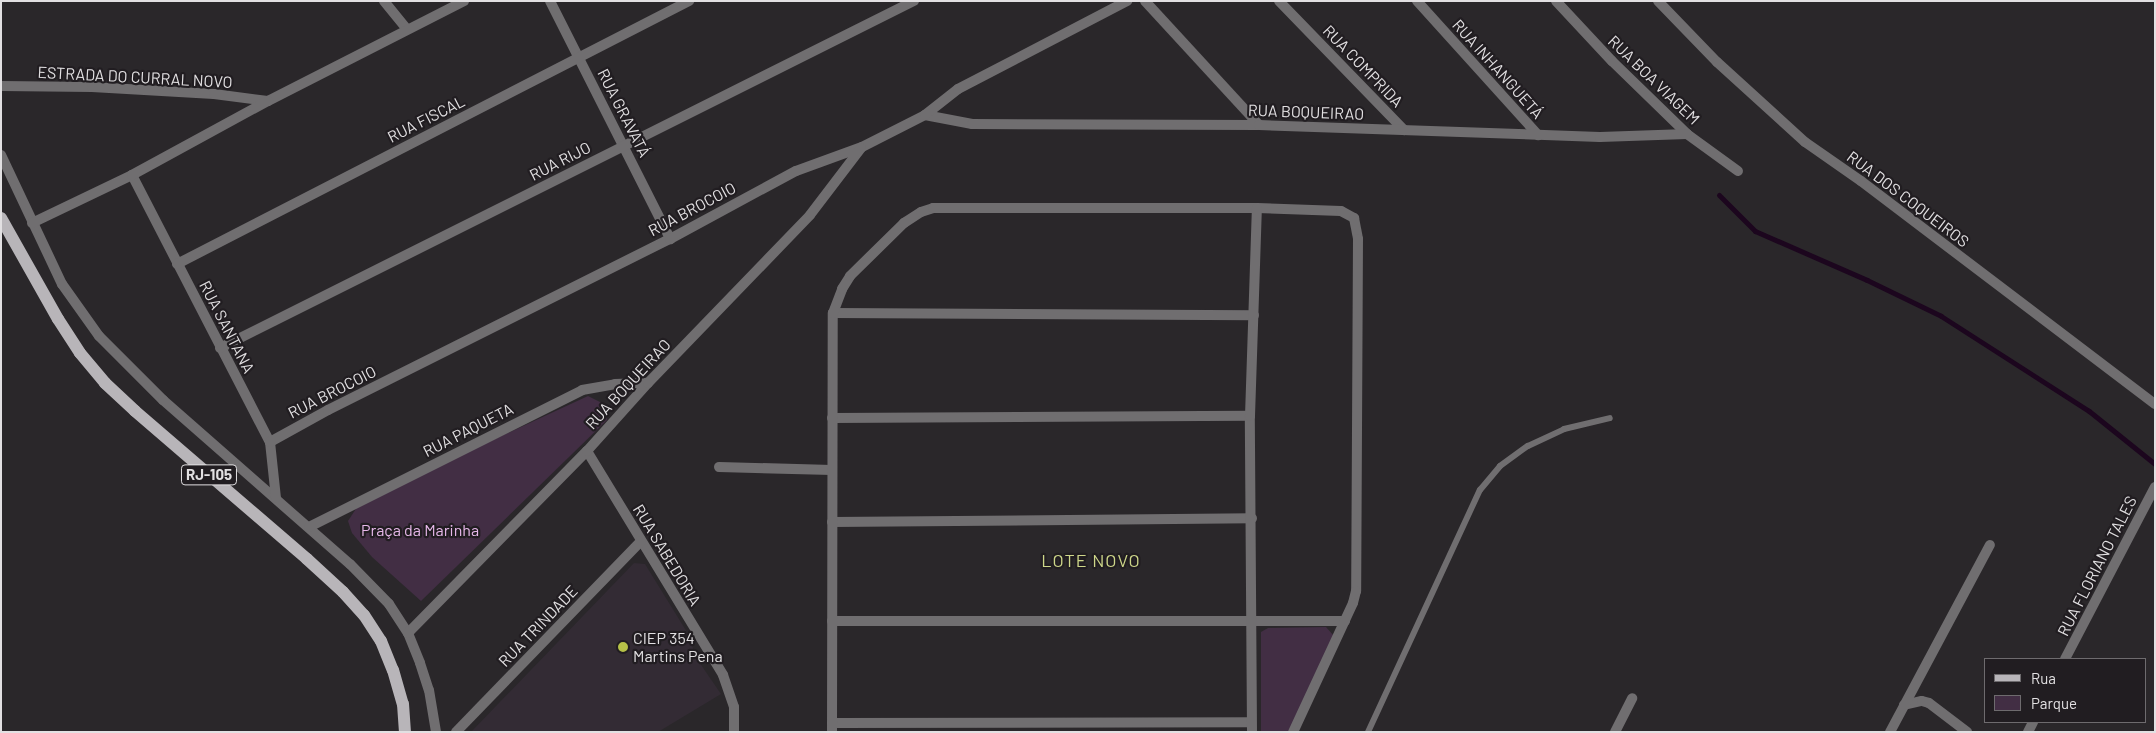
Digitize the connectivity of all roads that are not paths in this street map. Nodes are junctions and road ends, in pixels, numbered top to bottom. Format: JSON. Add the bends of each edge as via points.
{"nodes":[{"id":1,"x":384,"y":1,"type":"edge"},
{"id":2,"x":464,"y":1,"type":"edge"},
{"id":3,"x":550,"y":1,"type":"edge"},
{"id":4,"x":689,"y":1,"type":"edge"},
{"id":5,"x":914,"y":1,"type":"edge"},
{"id":6,"x":1127,"y":1,"type":"edge"},
{"id":7,"x":1279,"y":1,"type":"edge"},
{"id":8,"x":1416,"y":1,"type":"edge"},
{"id":9,"x":1556,"y":1,"type":"edge"},
{"id":10,"x":1658,"y":1,"type":"edge"},
{"id":11,"x":1151,"y":3,"type":"edge"},
{"id":12,"x":407,"y":29,"type":"junction"},
{"id":13,"x":579,"y":57,"type":"junction"},
{"id":14,"x":1,"y":86,"type":"edge"},
{"id":15,"x":268,"y":101,"type":"junction"},
{"id":16,"x":925,"y":115,"type":"junction"},
{"id":17,"x":1260,"y":125,"type":"junction"},
{"id":18,"x":1404,"y":130,"type":"junction"},
{"id":19,"x":1687,"y":134,"type":"junction"},
{"id":20,"x":1538,"y":135,"type":"junction"},
{"id":21,"x":623,"y":146,"type":"junction"},
{"id":22,"x":862,"y":147,"type":"junction"},
{"id":23,"x":1,"y":155,"type":"edge"},
{"id":24,"x":1738,"y":171,"type":"dead end"},
{"id":25,"x":132,"y":176,"type":"junction"},
{"id":26,"x":1257,"y":208,"type":"junction"},
{"id":27,"x":1,"y":218,"type":"edge"},
{"id":28,"x":32,"y":222,"type":"junction"},
{"id":29,"x":670,"y":239,"type":"junction"},
{"id":30,"x":177,"y":264,"type":"junction"},
{"id":31,"x":833,"y":313,"type":"junction"},
{"id":32,"x":1254,"y":315,"type":"junction"},
{"id":33,"x":220,"y":348,"type":"junction"},
{"id":34,"x":648,"y":383,"type":"junction"},
{"id":35,"x":2155,"y":404,"type":"edge"},
{"id":36,"x":1250,"y":416,"type":"junction"},
{"id":37,"x":832,"y":418,"type":"junction"},
{"id":38,"x":1610,"y":418,"type":"dead end"},
{"id":39,"x":270,"y":442,"type":"junction"},
{"id":40,"x":587,"y":451,"type":"junction"},
{"id":41,"x":719,"y":467,"type":"dead end"},
{"id":42,"x":832,"y":470,"type":"junction"},
{"id":43,"x":2155,"y":487,"type":"edge"},
{"id":44,"x":276,"y":498,"type":"junction"},
{"id":45,"x":1252,"y":518,"type":"junction"},
{"id":46,"x":832,"y":522,"type":"junction"},
{"id":47,"x":309,"y":527,"type":"junction"},
{"id":48,"x":641,"y":541,"type":"junction"},
{"id":49,"x":1990,"y":545,"type":"dead end"},
{"id":50,"x":1251,"y":620,"type":"junction"},
{"id":51,"x":832,"y":621,"type":"junction"},
{"id":52,"x":1345,"y":621,"type":"junction"},
{"id":53,"x":408,"y":633,"type":"junction"},
{"id":54,"x":2066,"y":658,"type":"edge"},
{"id":55,"x":1632,"y":698,"type":"dead end"},
{"id":56,"x":1904,"y":705,"type":"junction"},
{"id":57,"x":832,"y":727,"type":"edge"},
{"id":58,"x":1252,"y":727,"type":"edge"},
{"id":59,"x":405,"y":732,"type":"edge"},
{"id":60,"x":436,"y":732,"type":"edge"},
{"id":61,"x":456,"y":732,"type":"edge"},
{"id":62,"x":734,"y":732,"type":"edge"},
{"id":63,"x":1293,"y":732,"type":"edge"},
{"id":64,"x":1368,"y":732,"type":"edge"},
{"id":65,"x":1615,"y":732,"type":"edge"},
{"id":66,"x":1890,"y":732,"type":"edge"},
{"id":67,"x":1967,"y":732,"type":"edge"}],
"edges":[{"from":1,"to":12,"type":"street"},
{"from":2,"to":12,"type":"street"},
{"from":3,"to":13,"type":"street","name":"RUA GRAVATÁ"},
{"from":4,"to":13,"type":"street","name":"RUA FISCAL"},
{"from":5,"to":21,"type":"street","name":"RUA RIJO"},
{"from":6,"to":16,"type":"street","name":"RUA BROCOIO","via":[[958,89]]},
{"from":7,"to":18,"type":"street","name":"RUA COMPRIDA"},
{"from":8,"to":20,"type":"street","name":"RUA INHANGUETÁ"},
{"from":9,"to":19,"type":"street","name":"RUA BOA VIAGEM"},
{"from":10,"to":35,"type":"street","name":"RUA DOS COQUEIROS","via":[[1717,62],[1805,142]]},
{"from":11,"to":17,"type":"street"},
{"from":12,"to":15,"type":"street"},
{"from":13,"to":21,"type":"street","name":"RUA GRAVATÁ"},
{"from":13,"to":30,"type":"street","name":"RUA FISCAL"},
{"from":14,"to":15,"type":"street","name":"ESTRADA DO CURRAL NOVO","via":[[92,87],[214,94]]},
{"from":15,"to":25,"type":"street"},
{"from":16,"to":17,"type":"street","name":"RUA BOQUEIRAO","via":[[972,124]]},
{"from":16,"to":22,"type":"street","name":"RUA BROCOIO"},
{"from":17,"to":18,"type":"street","name":"RUA BOQUEIRAO"},
{"from":18,"to":20,"type":"street","name":"RUA BOQUEIRAO"},
{"from":19,"to":20,"type":"street","name":"RUA BOQUEIRAO"},
{"from":19,"to":24,"type":"street","name":"RUA BOA VIAGEM"},
{"from":21,"to":29,"type":"street","name":"RUA GRAVATÁ"},
{"from":21,"to":33,"type":"street","name":"RUA RIJO"},
{"from":22,"to":29,"type":"street","name":"RUA BROCOIO","via":[[796,171]]},
{"from":22,"to":34,"type":"street","name":"RUA BOQUEIRAO","via":[[810,215]]},
{"from":23,"to":28,"type":"street"},
{"from":25,"to":28,"type":"street"},
{"from":25,"to":30,"type":"street","name":"RUA SANTANA"},
{"from":26,"to":31,"type":"street","via":[[934,208],[904,223],[850,276]]},
{"from":26,"to":32,"type":"street"},
{"from":26,"to":52,"type":"street","via":[[1341,211],[1354,218],[1356,226],[1357,576],[1353,603]]},
{"from":27,"to":59,"type":"main road","number":"RJ-105","via":[[58,320],[105,383],[307,559],[364,615],[381,641],[393,670],[403,704]]},
{"from":28,"to":44,"type":"street","via":[[62,284],[99,336],[163,400]]},
{"from":29,"to":39,"type":"street","name":"RUA BROCOIO"},
{"from":30,"to":33,"type":"street","name":"RUA SANTANA"},
{"from":31,"to":32,"type":"street"},
{"from":31,"to":37,"type":"street"},
{"from":32,"to":36,"type":"street"},
{"from":33,"to":39,"type":"street","name":"RUA SANTANA"},
{"from":34,"to":40,"type":"street","name":"RUA BOQUEIRAO"},
{"from":34,"to":47,"type":"street","name":"RUA PAQUETA","via":[[582,390]]},
{"from":36,"to":37,"type":"street"},
{"from":36,"to":45,"type":"street"},
{"from":37,"to":42,"type":"street"},
{"from":38,"to":64,"type":"lane","via":[[1564,430],[1528,446],[1500,466],[1480,490]]},
{"from":39,"to":44,"type":"street","name":"RUA SANTANA"},
{"from":40,"to":48,"type":"street","name":"RUA SABEDORIA"},
{"from":40,"to":53,"type":"street","name":"RUA BOQUEIRAO"},
{"from":41,"to":42,"type":"street"},
{"from":42,"to":46,"type":"street"},
{"from":43,"to":54,"type":"street","name":"RUA FLORIANO TALES"},
{"from":44,"to":47,"type":"street"},
{"from":45,"to":46,"type":"street"},
{"from":45,"to":50,"type":"street"},
{"from":46,"to":51,"type":"street"},
{"from":47,"to":53,"type":"street","via":[[376,588]]},
{"from":48,"to":61,"type":"street","name":"RUA TRINDADE"},
{"from":48,"to":62,"type":"street","name":"RUA SABEDORIA","via":[[723,675],[734,707]]},
{"from":49,"to":56,"type":"street"},
{"from":50,"to":51,"type":"street"},
{"from":50,"to":52,"type":"street"},
{"from":50,"to":58,"type":"street"},
{"from":51,"to":57,"type":"street"},
{"from":52,"to":63,"type":"street"},
{"from":53,"to":60,"type":"street","via":[[429,690]]},
{"from":55,"to":65,"type":"street"},
{"from":56,"to":66,"type":"street"},
{"from":56,"to":67,"type":"street","via":[[1922,701],[1929,703]]},
{"from":57,"to":58,"type":"street"}]}
